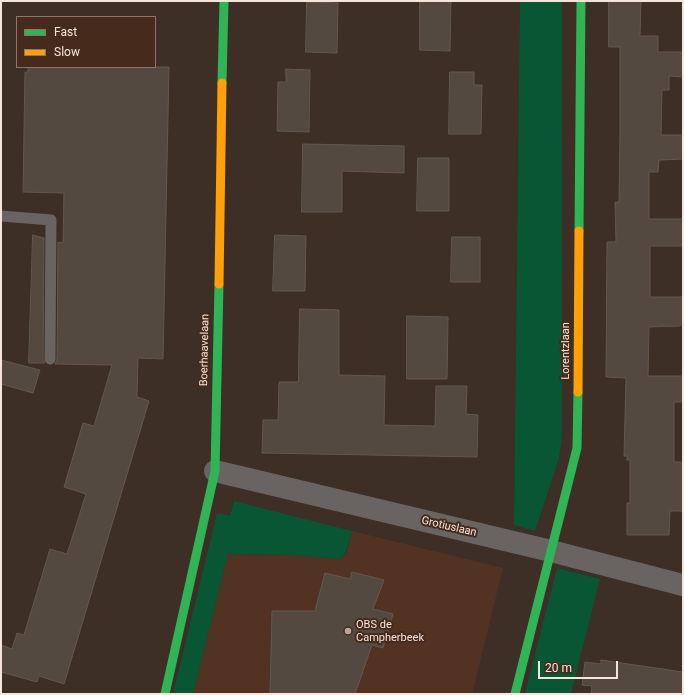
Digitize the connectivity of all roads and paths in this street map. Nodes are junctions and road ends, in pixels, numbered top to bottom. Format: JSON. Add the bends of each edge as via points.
{"nodes":[{"id":1,"x":224,"y":1,"type":"edge"},
{"id":2,"x":581,"y":1,"type":"edge"},
{"id":3,"x":1,"y":216,"type":"edge"},
{"id":4,"x":50,"y":359,"type":"dead end"},
{"id":5,"x":215,"y":472,"type":"junction"},
{"id":6,"x":551,"y":551,"type":"junction"},
{"id":7,"x":683,"y":585,"type":"edge"},
{"id":8,"x":165,"y":694,"type":"edge"},
{"id":9,"x":515,"y":694,"type":"edge"}],
"edges":[{"from":1,"to":5,"type":"street","name":"Boerhaavelaan"},
{"from":2,"to":6,"type":"street","name":"Lorentzlaan","via":[[577,448]]},
{"from":3,"to":4,"type":"lane","via":[[51,220]]},
{"from":5,"to":6,"type":"street","name":"Grotiuslaan"},
{"from":5,"to":8,"type":"street","name":"Boerhaavelaan"},
{"from":6,"to":7,"type":"street","name":"Grotiuslaan"},
{"from":6,"to":9,"type":"street","name":"Lorentzlaan"}]}
